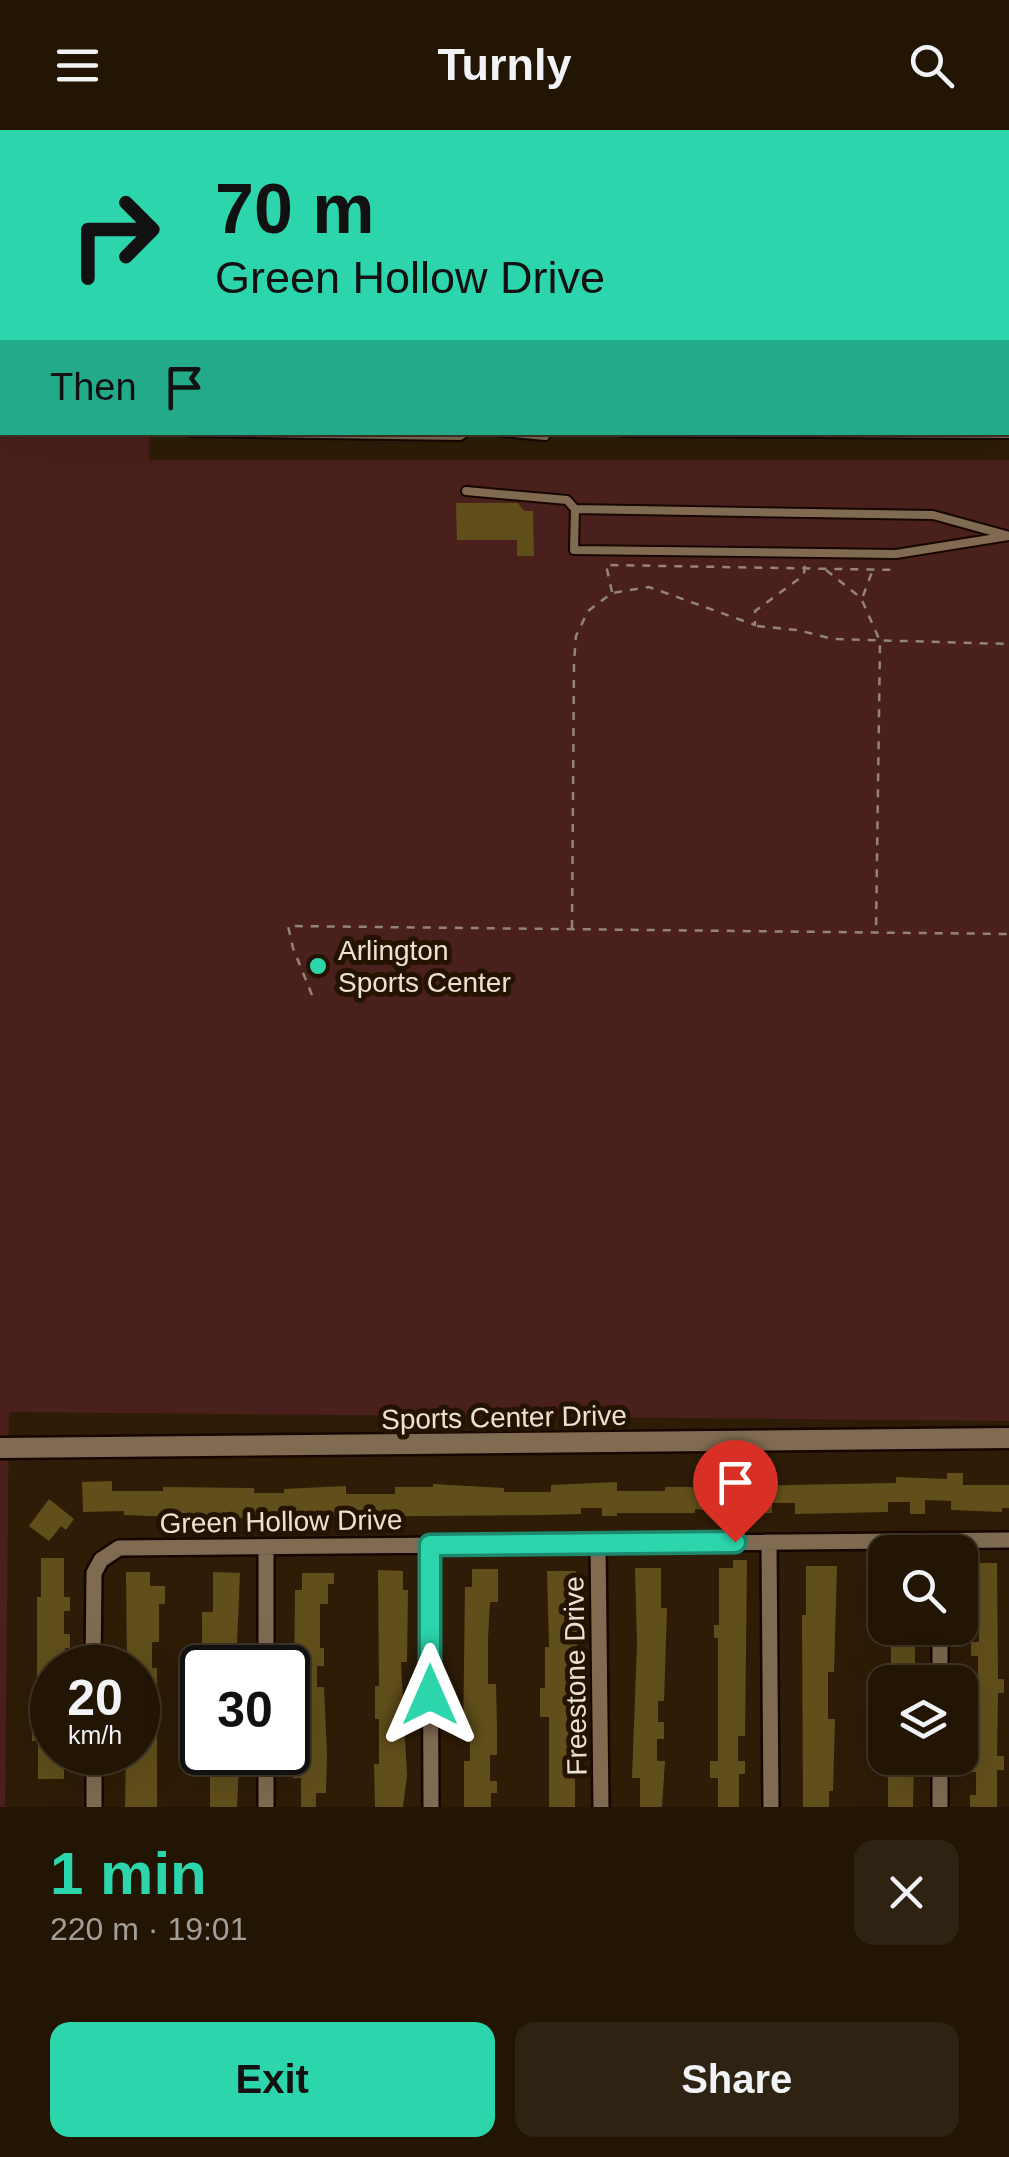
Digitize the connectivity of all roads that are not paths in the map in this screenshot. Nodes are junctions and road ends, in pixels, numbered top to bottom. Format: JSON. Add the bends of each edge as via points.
{"nodes":[{"id":1,"x":393,"y":435,"type":"edge"},
{"id":2,"x":462,"y":435,"type":"edge"},
{"id":3,"x":466,"y":491,"type":"dead end"},
{"id":4,"x":575,"y":509,"type":"junction"},
{"id":5,"x":1009,"y":1438,"type":"edge"},
{"id":6,"x":0,"y":1448,"type":"edge"},
{"id":7,"x":1009,"y":1540,"type":"edge"},
{"id":8,"x":769,"y":1542,"type":"junction"},
{"id":9,"x":978,"y":1543,"type":"edge"},
{"id":10,"x":598,"y":1544,"type":"junction"},
{"id":11,"x":868,"y":1544,"type":"edge"},
{"id":12,"x":430,"y":1545,"type":"junction"},
{"id":13,"x":266,"y":1546,"type":"junction"},
{"id":14,"x":93,"y":1645,"type":"edge"},
{"id":15,"x":266,"y":1645,"type":"edge"},
{"id":16,"x":94,"y":1775,"type":"edge"},
{"id":17,"x":266,"y":1775,"type":"edge"},
{"id":18,"x":940,"y":1775,"type":"edge"},
{"id":19,"x":94,"y":1807,"type":"edge"},
{"id":20,"x":266,"y":1807,"type":"edge"},
{"id":21,"x":431,"y":1807,"type":"edge"},
{"id":22,"x":601,"y":1807,"type":"edge"},
{"id":23,"x":771,"y":1807,"type":"edge"},
{"id":24,"x":940,"y":1807,"type":"edge"}],
"edges":[{"from":1,"to":2,"type":"lane"},
{"from":3,"to":4,"type":"lane","via":[[567,500]]},
{"from":4,"to":4,"type":"lane","via":[[933,515],[1009,536],[896,554],[574,550]]},
{"from":5,"to":6,"type":"street","name":"Sports Center Drive"},
{"from":7,"to":9,"type":"street","name":"Green Hollow Drive"},
{"from":8,"to":10,"type":"street","name":"Green Hollow Drive"},
{"from":8,"to":11,"type":"street","name":"Green Hollow Drive"},
{"from":8,"to":23,"type":"street"},
{"from":10,"to":12,"type":"street","name":"Green Hollow Drive"},
{"from":10,"to":22,"type":"street","name":"Freestone Drive"},
{"from":12,"to":13,"type":"street","name":"Green Hollow Drive"},
{"from":12,"to":21,"type":"street"},
{"from":13,"to":14,"type":"street","name":"Green Hollow Drive","via":[[119,1548],[94,1573]]},
{"from":13,"to":15,"type":"street"},
{"from":16,"to":19,"type":"street"},
{"from":17,"to":20,"type":"street"},
{"from":18,"to":24,"type":"street"}]}
